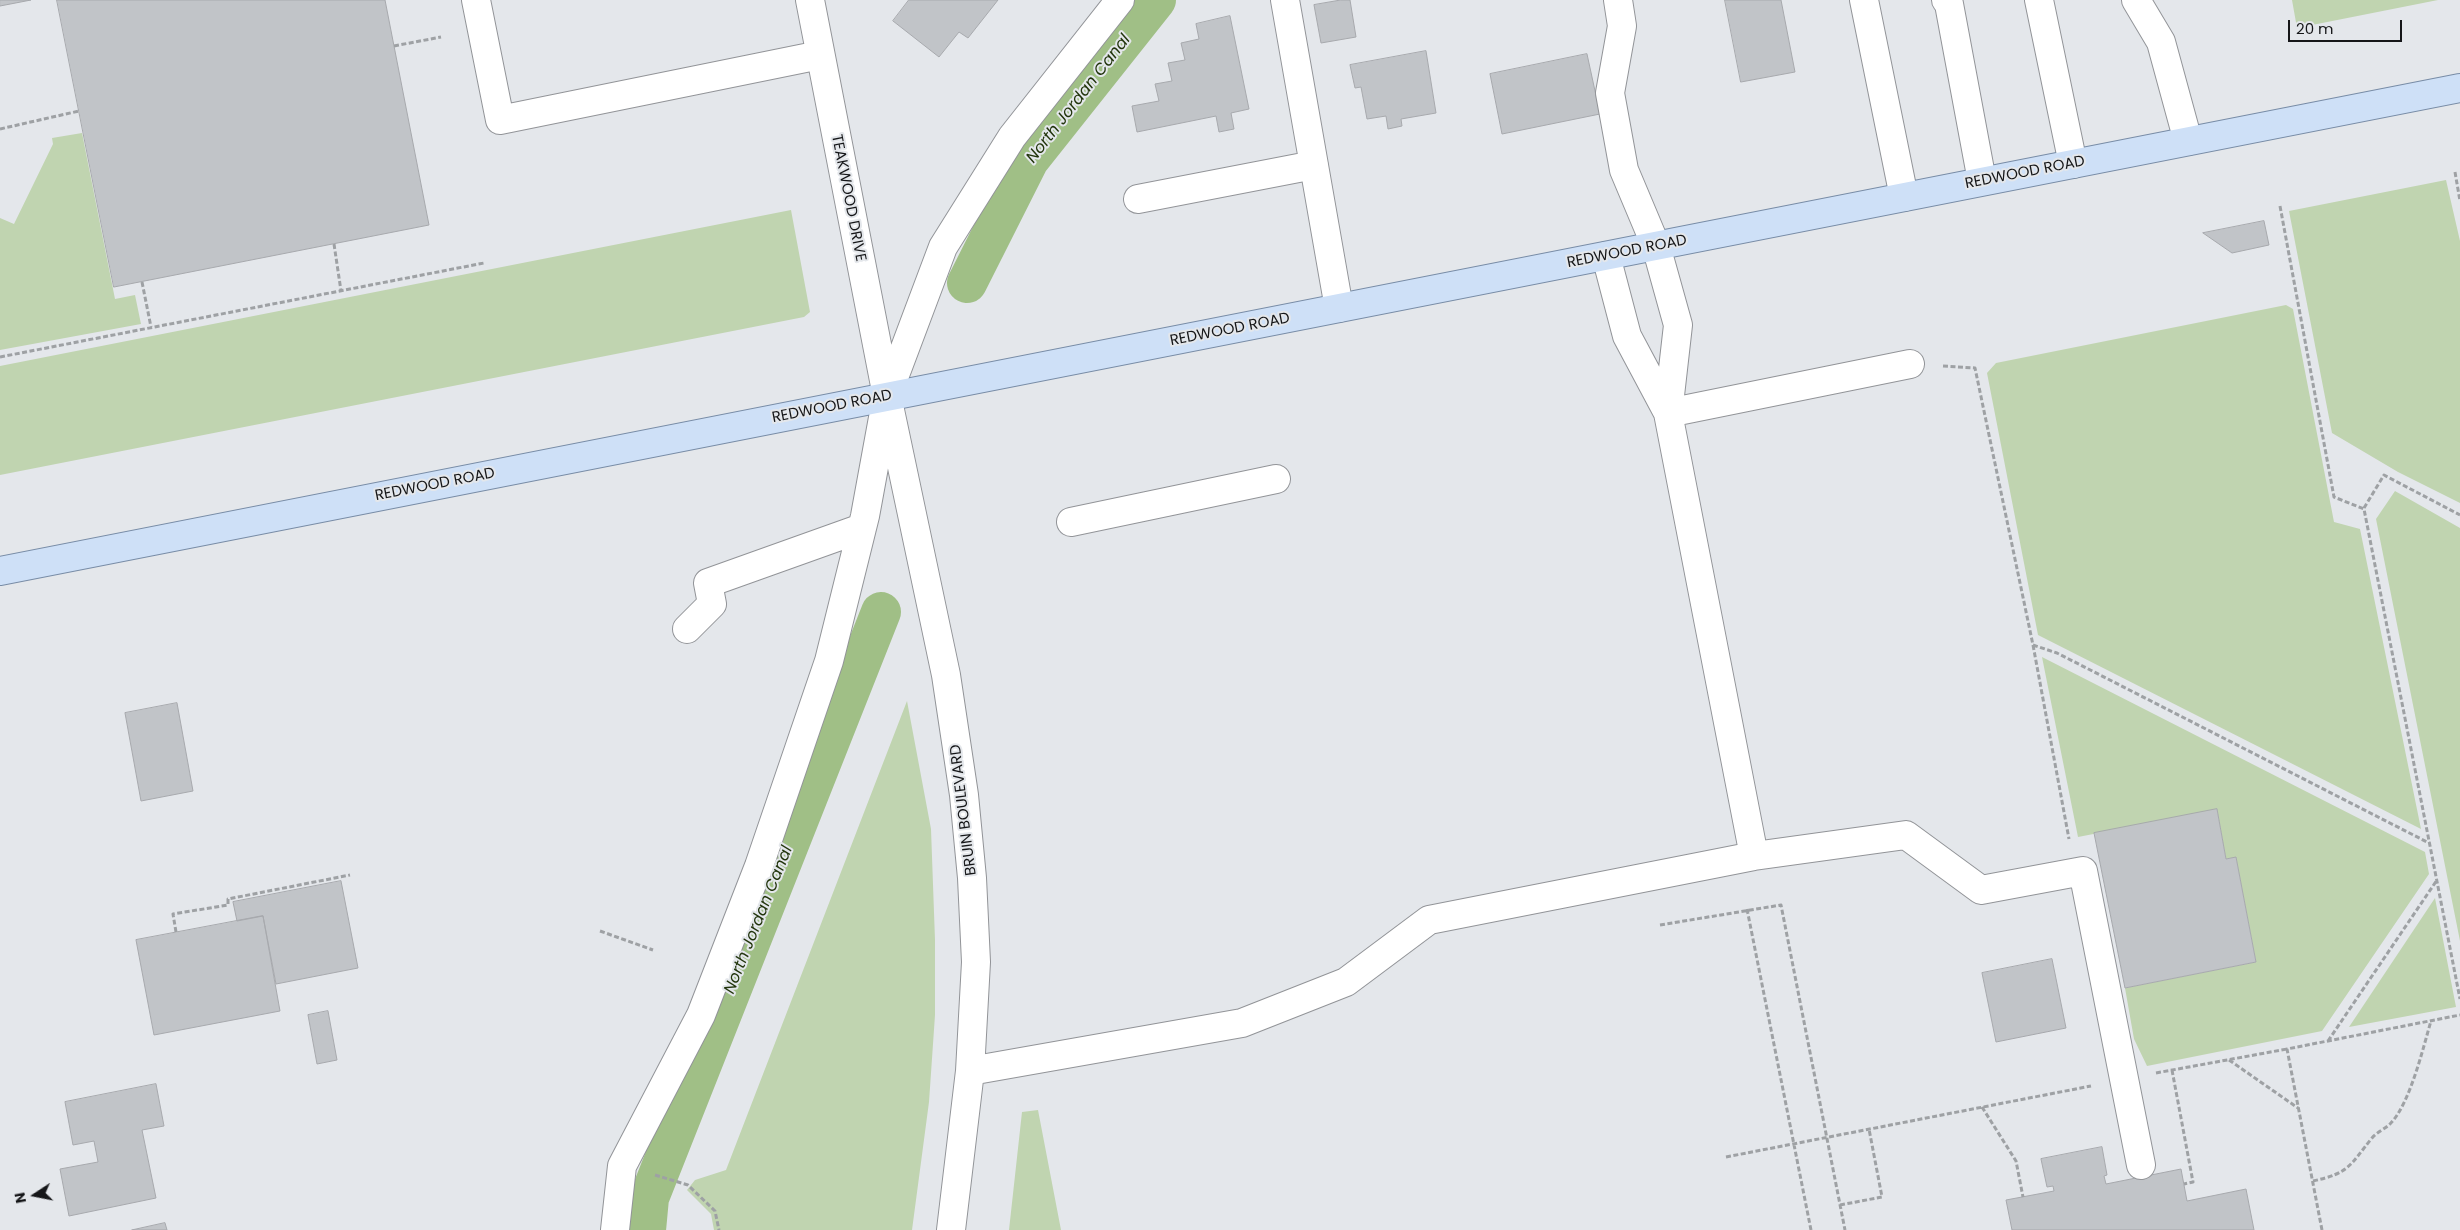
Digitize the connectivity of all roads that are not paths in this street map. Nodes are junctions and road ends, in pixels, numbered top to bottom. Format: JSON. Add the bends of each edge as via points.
{"nodes":[{"id":1,"x":476,"y":0,"type":"edge"},
{"id":2,"x":810,"y":0,"type":"edge"},
{"id":3,"x":1120,"y":0,"type":"edge"},
{"id":4,"x":1285,"y":0,"type":"edge"},
{"id":5,"x":1618,"y":0,"type":"edge"},
{"id":6,"x":1864,"y":0,"type":"edge"},
{"id":7,"x":2039,"y":0,"type":"edge"},
{"id":8,"x":2136,"y":0,"type":"edge"},
{"id":9,"x":1954,"y":1,"type":"edge"},
{"id":10,"x":820,"y":55,"type":"junction"},
{"id":11,"x":2460,"y":88,"type":"edge"},
{"id":12,"x":2188,"y":141,"type":"junction"},
{"id":13,"x":2073,"y":164,"type":"junction"},
{"id":14,"x":1314,"y":166,"type":"junction"},
{"id":15,"x":1982,"y":182,"type":"junction"},
{"id":16,"x":1904,"y":197,"type":"junction"},
{"id":17,"x":1138,"y":199,"type":"dead end"},
{"id":18,"x":1656,"y":246,"type":"junction"},
{"id":19,"x":1606,"y":256,"type":"junction"},
{"id":20,"x":1340,"y":308,"type":"junction"},
{"id":21,"x":1910,"y":364,"type":"dead end"},
{"id":22,"x":887,"y":396,"type":"junction"},
{"id":23,"x":1668,"y":413,"type":"junction"},
{"id":24,"x":1276,"y":479,"type":"dead end"},
{"id":25,"x":1071,"y":522,"type":"dead end"},
{"id":26,"x":862,"y":528,"type":"junction"},
{"id":27,"x":0,"y":571,"type":"edge"},
{"id":28,"x":687,"y":629,"type":"dead end"},
{"id":29,"x":1754,"y":856,"type":"junction"},
{"id":30,"x":970,"y":1071,"type":"junction"},
{"id":31,"x":2141,"y":1165,"type":"dead end"},
{"id":32,"x":615,"y":1230,"type":"edge"},
{"id":33,"x":950,"y":1230,"type":"edge"}],
"edges":[{"from":1,"to":10,"type":"street","via":[[500,120]]},
{"from":2,"to":10,"type":"street","name":"TEAKWOOD DRIVE"},
{"from":3,"to":22,"type":"street","via":[[1012,137],[943,247]]},
{"from":4,"to":14,"type":"street"},
{"from":5,"to":18,"type":"street","via":[[1622,26],[1610,93],[1624,170]]},
{"from":6,"to":16,"type":"street"},
{"from":7,"to":13,"type":"street"},
{"from":8,"to":12,"type":"street","via":[[2160,42]]},
{"from":9,"to":15,"type":"street"},
{"from":10,"to":22,"type":"street","name":"TEAKWOOD DRIVE"},
{"from":11,"to":12,"type":"main road","name":"REDWOOD ROAD"},
{"from":12,"to":13,"type":"main road","name":"REDWOOD ROAD"},
{"from":13,"to":15,"type":"main road","name":"REDWOOD ROAD"},
{"from":14,"to":17,"type":"street"},
{"from":14,"to":20,"type":"street"},
{"from":15,"to":16,"type":"main road","name":"REDWOOD ROAD"},
{"from":16,"to":18,"type":"main road","name":"REDWOOD ROAD"},
{"from":18,"to":19,"type":"main road","name":"REDWOOD ROAD"},
{"from":18,"to":23,"type":"street","via":[[1678,325]]},
{"from":19,"to":20,"type":"main road","name":"REDWOOD ROAD"},
{"from":19,"to":23,"type":"street","via":[[1627,336]]},
{"from":20,"to":22,"type":"main road","name":"REDWOOD ROAD"},
{"from":21,"to":23,"type":"street"},
{"from":22,"to":26,"type":"street"},
{"from":22,"to":27,"type":"main road","name":"REDWOOD ROAD"},
{"from":22,"to":30,"type":"street","name":"BRUIN BOULEVARD","via":[[946,675],[964,795],[976,962]]},
{"from":23,"to":29,"type":"street"},
{"from":24,"to":25,"type":"street"},
{"from":26,"to":28,"type":"street","via":[[708,584],[712,604]]},
{"from":26,"to":32,"type":"street","via":[[829,661],[759,866],[701,1015],[622,1166]]},
{"from":29,"to":30,"type":"street","via":[[1429,920],[1346,982],[1242,1023]]},
{"from":29,"to":31,"type":"street","via":[[1906,835],[1981,890],[2083,871]]},
{"from":30,"to":33,"type":"street","name":"BRUIN BOULEVARD"}]}
